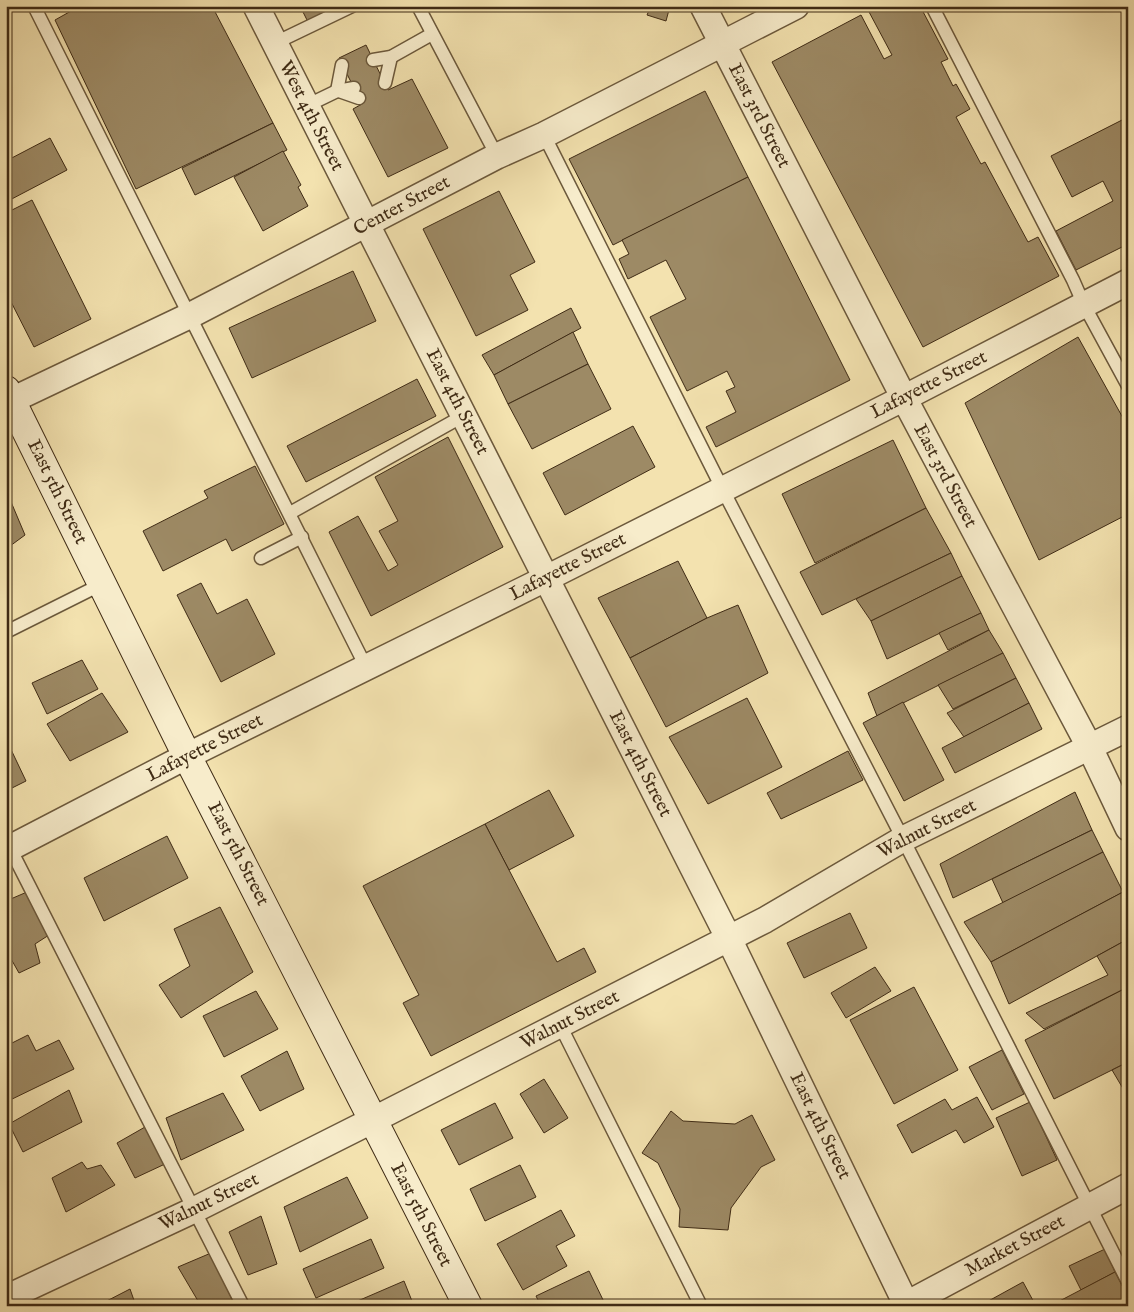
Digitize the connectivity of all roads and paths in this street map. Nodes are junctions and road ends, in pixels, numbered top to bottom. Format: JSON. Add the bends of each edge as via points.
{"nodes":[{"id":1,"x":34,"y":6,"type":"edge"},
{"id":2,"x":256,"y":6,"type":"edge"},
{"id":3,"x":352,"y":6,"type":"edge"},
{"id":4,"x":418,"y":6,"type":"edge"},
{"id":5,"x":703,"y":6,"type":"edge"},
{"id":6,"x":796,"y":6,"type":"edge"},
{"id":7,"x":932,"y":6,"type":"edge"},
{"id":8,"x":432,"y":34,"type":"junction"},
{"id":9,"x":275,"y":43,"type":"junction"},
{"id":10,"x":722,"y":44,"type":"junction"},
{"id":11,"x":371,"y":55,"type":"dead end"},
{"id":12,"x":391,"y":57,"type":"junction"},
{"id":13,"x":345,"y":70,"type":"dead end"},
{"id":14,"x":382,"y":78,"type":"dead end"},
{"id":15,"x":337,"y":91,"type":"junction"},
{"id":16,"x":356,"y":93,"type":"dead end"},
{"id":17,"x":306,"y":106,"type":"junction"},
{"id":18,"x":544,"y":135,"type":"junction"},
{"id":19,"x":497,"y":156,"type":"junction"},
{"id":20,"x":366,"y":225,"type":"junction"},
{"id":21,"x":1128,"y":282,"type":"edge"},
{"id":22,"x":1084,"y":305,"type":"junction"},
{"id":23,"x":190,"y":314,"type":"junction"},
{"id":24,"x":1128,"y":386,"type":"edge"},
{"id":25,"x":8,"y":398,"type":"edge"},
{"id":26,"x":904,"y":398,"type":"junction"},
{"id":27,"x":464,"y":416,"type":"junction"},
{"id":28,"x":723,"y":490,"type":"junction"},
{"id":29,"x":290,"y":513,"type":"junction"},
{"id":30,"x":302,"y":537,"type":"junction"},
{"id":31,"x":261,"y":558,"type":"dead end"},
{"id":32,"x":547,"y":578,"type":"junction"},
{"id":33,"x":102,"y":584,"type":"junction"},
{"id":34,"x":6,"y":632,"type":"edge"},
{"id":35,"x":366,"y":667,"type":"junction"},
{"id":36,"x":1128,"y":728,"type":"edge"},
{"id":37,"x":1090,"y":748,"type":"junction"},
{"id":38,"x":188,"y":756,"type":"junction"},
{"id":39,"x":1128,"y":828,"type":"edge"},
{"id":40,"x":903,"y":839,"type":"junction"},
{"id":41,"x":8,"y":849,"type":"edge"},
{"id":42,"x":728,"y":939,"type":"junction"},
{"id":43,"x":560,"y":1025,"type":"junction"},
{"id":44,"x":373,"y":1120,"type":"junction"},
{"id":45,"x":1128,"y":1186,"type":"edge"},
{"id":46,"x":1090,"y":1206,"type":"junction"},
{"id":47,"x":194,"y":1210,"type":"junction"},
{"id":48,"x":1128,"y":1282,"type":"edge"},
{"id":49,"x":6,"y":1298,"type":"edge"},
{"id":50,"x":905,"y":1305,"type":"edge"},
{"id":51,"x":243,"y":1306,"type":"edge"},
{"id":52,"x":468,"y":1306,"type":"edge"},
{"id":53,"x":700,"y":1306,"type":"edge"}],
"edges":[{"from":1,"to":23,"type":"lane"},
{"from":2,"to":9,"type":"street","name":"West 4th Street"},
{"from":3,"to":9,"type":"lane"},
{"from":4,"to":8,"type":"lane"},
{"from":5,"to":10,"type":"street","name":"East 3rd Street"},
{"from":6,"to":10,"type":"street","name":"Center Street"},
{"from":7,"to":22,"type":"lane"},
{"from":8,"to":12,"type":"lane"},
{"from":8,"to":19,"type":"lane"},
{"from":9,"to":17,"type":"street","name":"West 4th Street"},
{"from":10,"to":18,"type":"street","name":"Center Street"},
{"from":10,"to":26,"type":"street","name":"East 3rd Street"},
{"from":11,"to":12,"type":"lane"},
{"from":12,"to":14,"type":"lane"},
{"from":13,"to":15,"type":"lane"},
{"from":15,"to":16,"type":"lane"},
{"from":15,"to":17,"type":"lane"},
{"from":17,"to":20,"type":"street","name":"West 4th Street"},
{"from":18,"to":19,"type":"street","name":"Center Street"},
{"from":18,"to":28,"type":"lane"},
{"from":19,"to":20,"type":"street","name":"Center Street"},
{"from":20,"to":23,"type":"street","name":"Center Street"},
{"from":20,"to":27,"type":"street","name":"East 4th Street"},
{"from":21,"to":22,"type":"street","name":"Lafayette Street"},
{"from":22,"to":24,"type":"lane"},
{"from":22,"to":26,"type":"street","name":"Lafayette Street"},
{"from":23,"to":25,"type":"street","name":"Center Street"},
{"from":23,"to":29,"type":"lane"},
{"from":25,"to":33,"type":"street","name":"East 5th Street"},
{"from":26,"to":28,"type":"street","name":"Lafayette Street"},
{"from":26,"to":37,"type":"street","name":"East 3rd Street"},
{"from":27,"to":29,"type":"lane"},
{"from":27,"to":32,"type":"street","name":"East 4th Street"},
{"from":28,"to":32,"type":"street","name":"Lafayette Street"},
{"from":28,"to":40,"type":"lane"},
{"from":29,"to":30,"type":"lane"},
{"from":30,"to":31,"type":"lane"},
{"from":30,"to":35,"type":"lane"},
{"from":32,"to":35,"type":"street","name":"Lafayette Street"},
{"from":32,"to":42,"type":"street","name":"East 4th Street"},
{"from":33,"to":34,"type":"lane"},
{"from":33,"to":38,"type":"street","name":"East 5th Street"},
{"from":35,"to":38,"type":"street","name":"Lafayette Street"},
{"from":36,"to":37,"type":"street","name":"Walnut Street"},
{"from":37,"to":39,"type":"street","name":"East 3rd Street"},
{"from":37,"to":40,"type":"street","name":"Walnut Street"},
{"from":38,"to":41,"type":"street","name":"Lafayette Street"},
{"from":38,"to":44,"type":"street","name":"East 5th Street"},
{"from":40,"to":42,"type":"street","name":"Walnut Street"},
{"from":40,"to":46,"type":"lane"},
{"from":41,"to":47,"type":"lane"},
{"from":42,"to":43,"type":"street","name":"Walnut Street"},
{"from":42,"to":50,"type":"street","name":"East 4th Street"},
{"from":43,"to":44,"type":"street","name":"Walnut Street"},
{"from":43,"to":53,"type":"lane"},
{"from":44,"to":47,"type":"street","name":"Walnut Street"},
{"from":44,"to":52,"type":"street","name":"East 5th Street"},
{"from":45,"to":46,"type":"street","name":"Market Street"},
{"from":46,"to":48,"type":"lane"},
{"from":46,"to":50,"type":"street","name":"Market Street"},
{"from":47,"to":49,"type":"street","name":"Walnut Street"},
{"from":47,"to":51,"type":"lane"}]}
